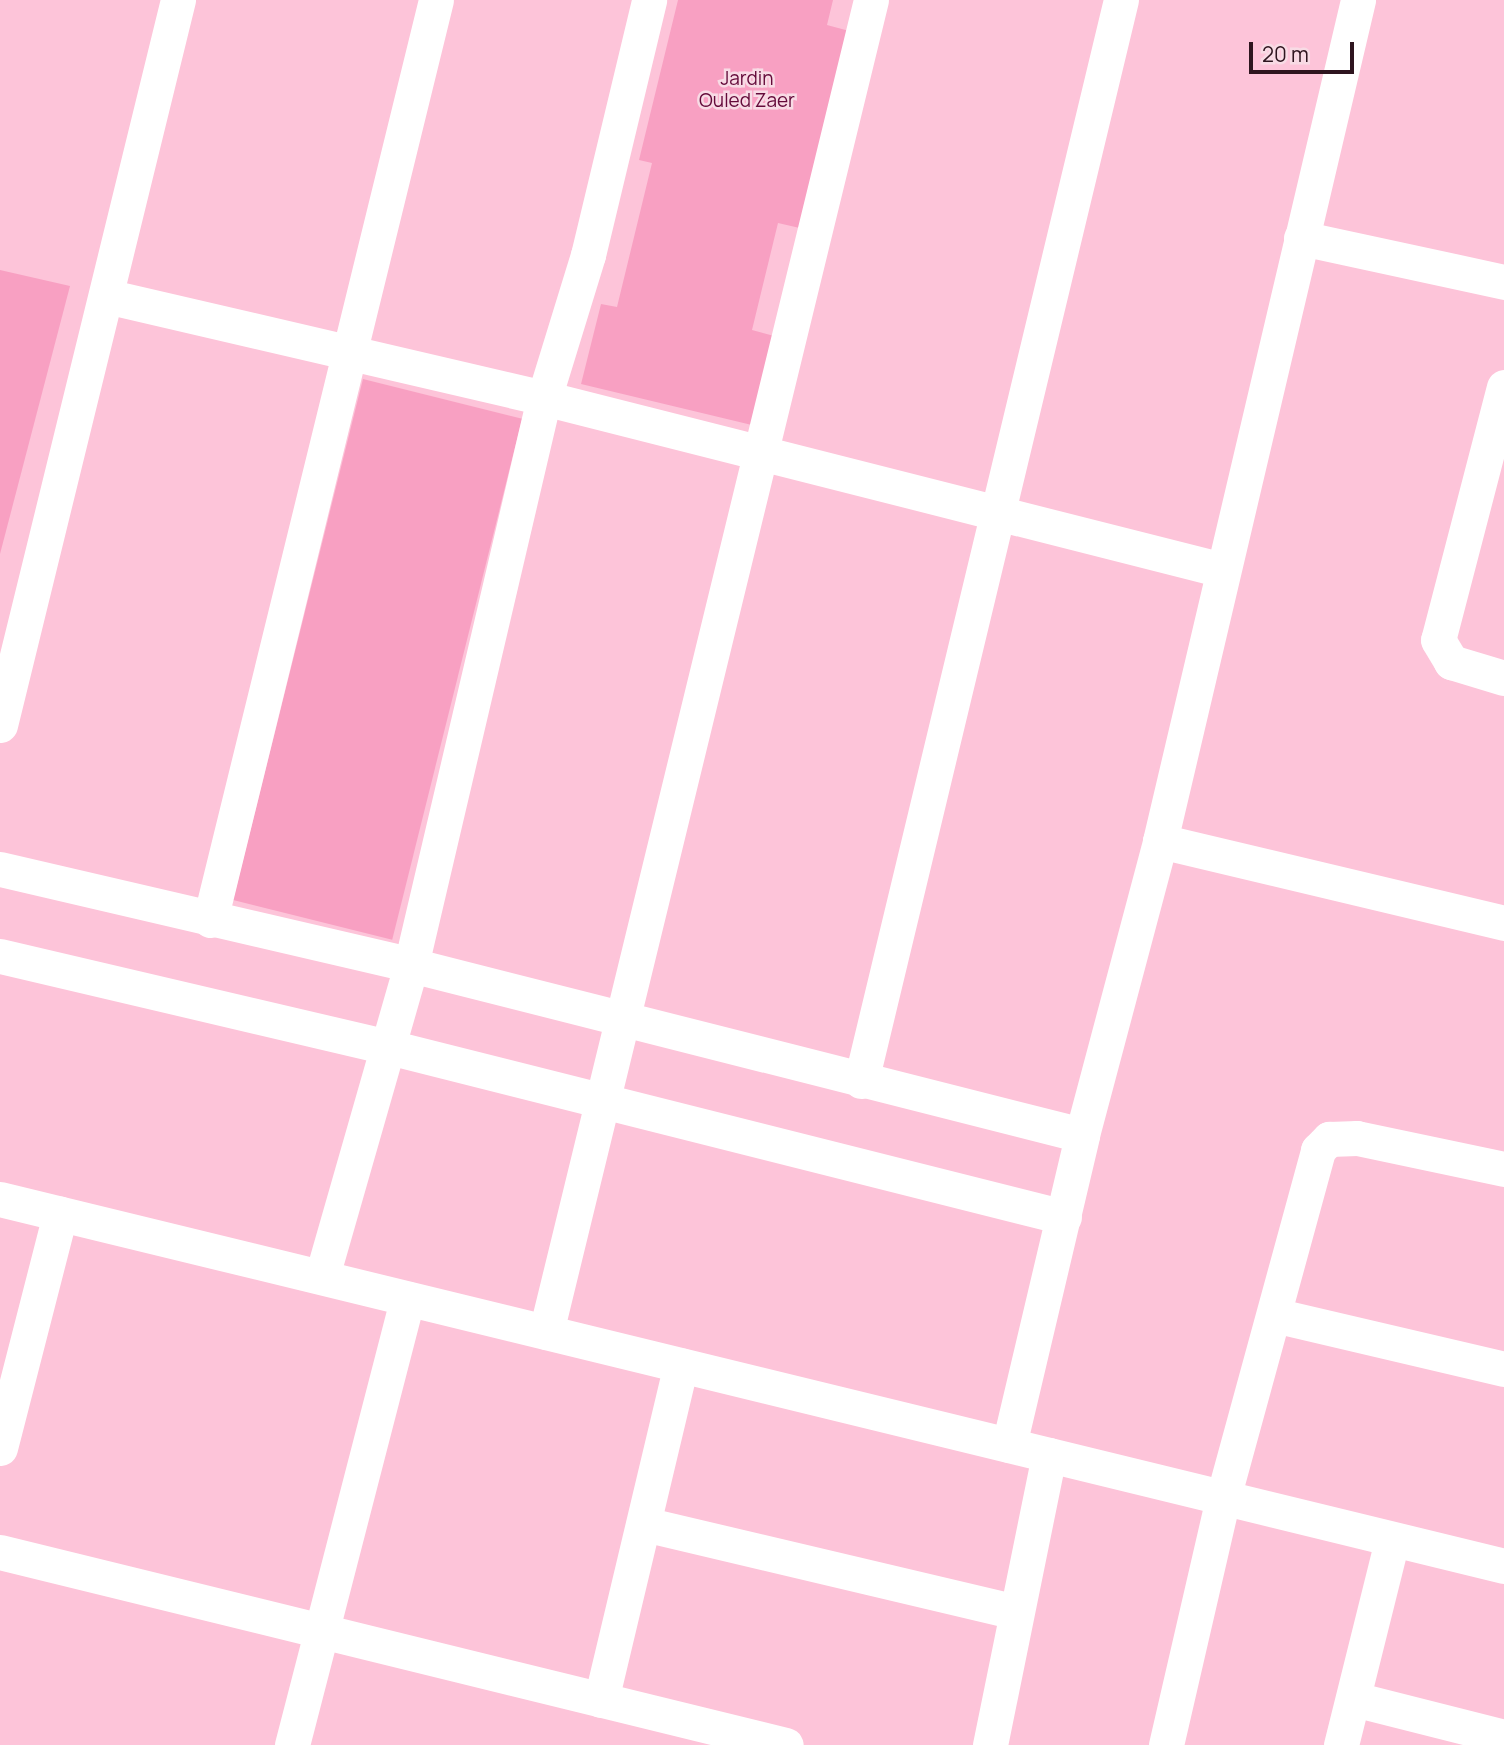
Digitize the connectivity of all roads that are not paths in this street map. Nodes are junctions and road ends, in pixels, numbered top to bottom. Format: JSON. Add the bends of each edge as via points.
{"nodes":[{"id":1,"x":178,"y":0,"type":"edge"},
{"id":2,"x":436,"y":0,"type":"edge"},
{"id":3,"x":649,"y":0,"type":"edge"},
{"id":4,"x":871,"y":0,"type":"edge"},
{"id":5,"x":1121,"y":0,"type":"edge"},
{"id":6,"x":1358,"y":0,"type":"edge"},
{"id":7,"x":1301,"y":238,"type":"junction"},
{"id":8,"x":1504,"y":282,"type":"edge"},
{"id":9,"x":106,"y":296,"type":"junction"},
{"id":10,"x":350,"y":353,"type":"junction"},
{"id":11,"x":1504,"y":387,"type":"edge"},
{"id":12,"x":544,"y":398,"type":"junction"},
{"id":13,"x":762,"y":454,"type":"junction"},
{"id":14,"x":1000,"y":511,"type":"junction"},
{"id":15,"x":1222,"y":570,"type":"junction"},
{"id":16,"x":1504,"y":678,"type":"edge"},
{"id":17,"x":0,"y":725,"type":"edge"},
{"id":18,"x":1160,"y":841,"type":"junction"},
{"id":19,"x":0,"y":869,"type":"edge"},
{"id":20,"x":210,"y":920,"type":"junction"},
{"id":21,"x":1504,"y":923,"type":"edge"},
{"id":22,"x":0,"y":956,"type":"edge"},
{"id":23,"x":411,"y":965,"type":"junction"},
{"id":24,"x":621,"y":1019,"type":"junction"},
{"id":25,"x":388,"y":1047,"type":"junction"},
{"id":26,"x":861,"y":1081,"type":"junction"},
{"id":27,"x":601,"y":1103,"type":"junction"},
{"id":28,"x":1082,"y":1135,"type":"junction"},
{"id":29,"x":1504,"y":1169,"type":"edge"},
{"id":30,"x":0,"y":1199,"type":"edge"},
{"id":31,"x":61,"y":1214,"type":"junction"},
{"id":32,"x":1064,"y":1217,"type":"junction"},
{"id":33,"x":322,"y":1276,"type":"junction"},
{"id":34,"x":407,"y":1298,"type":"junction"},
{"id":35,"x":1274,"y":1315,"type":"junction"},
{"id":36,"x":547,"y":1332,"type":"junction"},
{"id":37,"x":681,"y":1366,"type":"junction"},
{"id":38,"x":1504,"y":1369,"type":"edge"},
{"id":39,"x":9,"y":1372,"type":"edge"},
{"id":40,"x":1009,"y":1446,"type":"junction"},
{"id":41,"x":0,"y":1448,"type":"edge"},
{"id":42,"x":1049,"y":1455,"type":"junction"},
{"id":43,"x":1223,"y":1498,"type":"junction"},
{"id":44,"x":644,"y":1524,"type":"junction"},
{"id":45,"x":1392,"y":1540,"type":"junction"},
{"id":46,"x":0,"y":1552,"type":"edge"},
{"id":47,"x":1504,"y":1566,"type":"edge"},
{"id":48,"x":1016,"y":1612,"type":"junction"},
{"id":49,"x":324,"y":1632,"type":"junction"},
{"id":50,"x":1354,"y":1699,"type":"junction"},
{"id":51,"x":601,"y":1700,"type":"junction"},
{"id":52,"x":1504,"y":1737,"type":"edge"},
{"id":53,"x":292,"y":1745,"type":"edge"},
{"id":54,"x":786,"y":1745,"type":"edge"},
{"id":55,"x":990,"y":1745,"type":"edge"},
{"id":56,"x":1166,"y":1745,"type":"edge"},
{"id":57,"x":1341,"y":1745,"type":"edge"}],
"edges":[{"from":1,"to":9,"type":"street"},
{"from":2,"to":10,"type":"street"},
{"from":3,"to":12,"type":"street","via":[[587,255]]},
{"from":4,"to":13,"type":"street"},
{"from":5,"to":14,"type":"street"},
{"from":6,"to":7,"type":"street"},
{"from":7,"to":8,"type":"street"},
{"from":7,"to":15,"type":"street"},
{"from":9,"to":10,"type":"street"},
{"from":9,"to":17,"type":"street"},
{"from":10,"to":12,"type":"street"},
{"from":10,"to":20,"type":"street"},
{"from":11,"to":16,"type":"street","via":[[1437,639],[1451,662]]},
{"from":12,"to":13,"type":"street"},
{"from":12,"to":23,"type":"street"},
{"from":13,"to":14,"type":"street"},
{"from":13,"to":24,"type":"street"},
{"from":14,"to":15,"type":"street"},
{"from":14,"to":26,"type":"street"},
{"from":15,"to":18,"type":"street"},
{"from":18,"to":21,"type":"street"},
{"from":18,"to":28,"type":"street"},
{"from":19,"to":20,"type":"street"},
{"from":20,"to":23,"type":"street"},
{"from":22,"to":25,"type":"street"},
{"from":23,"to":24,"type":"street"},
{"from":23,"to":25,"type":"street"},
{"from":24,"to":26,"type":"street"},
{"from":24,"to":27,"type":"street"},
{"from":25,"to":27,"type":"street"},
{"from":25,"to":33,"type":"street"},
{"from":26,"to":28,"type":"street"},
{"from":27,"to":32,"type":"street"},
{"from":27,"to":36,"type":"street"},
{"from":28,"to":32,"type":"street"},
{"from":29,"to":35,"type":"street","via":[[1357,1138],[1329,1139],[1311,1166]]},
{"from":30,"to":31,"type":"street"},
{"from":31,"to":33,"type":"street"},
{"from":31,"to":39,"type":"street"},
{"from":32,"to":40,"type":"street"},
{"from":33,"to":34,"type":"street"},
{"from":34,"to":36,"type":"street"},
{"from":34,"to":49,"type":"street"},
{"from":35,"to":38,"type":"street"},
{"from":35,"to":43,"type":"street"},
{"from":36,"to":37,"type":"street"},
{"from":37,"to":40,"type":"street"},
{"from":37,"to":44,"type":"street"},
{"from":39,"to":41,"type":"street"},
{"from":40,"to":42,"type":"street"},
{"from":42,"to":43,"type":"street"},
{"from":42,"to":48,"type":"street"},
{"from":43,"to":45,"type":"street"},
{"from":43,"to":56,"type":"street"},
{"from":44,"to":48,"type":"street"},
{"from":44,"to":51,"type":"street"},
{"from":45,"to":47,"type":"street"},
{"from":45,"to":50,"type":"street"},
{"from":46,"to":49,"type":"street"},
{"from":48,"to":55,"type":"street"},
{"from":49,"to":51,"type":"street"},
{"from":49,"to":53,"type":"street"},
{"from":50,"to":52,"type":"street"},
{"from":50,"to":57,"type":"street"},
{"from":51,"to":54,"type":"street"}]}
